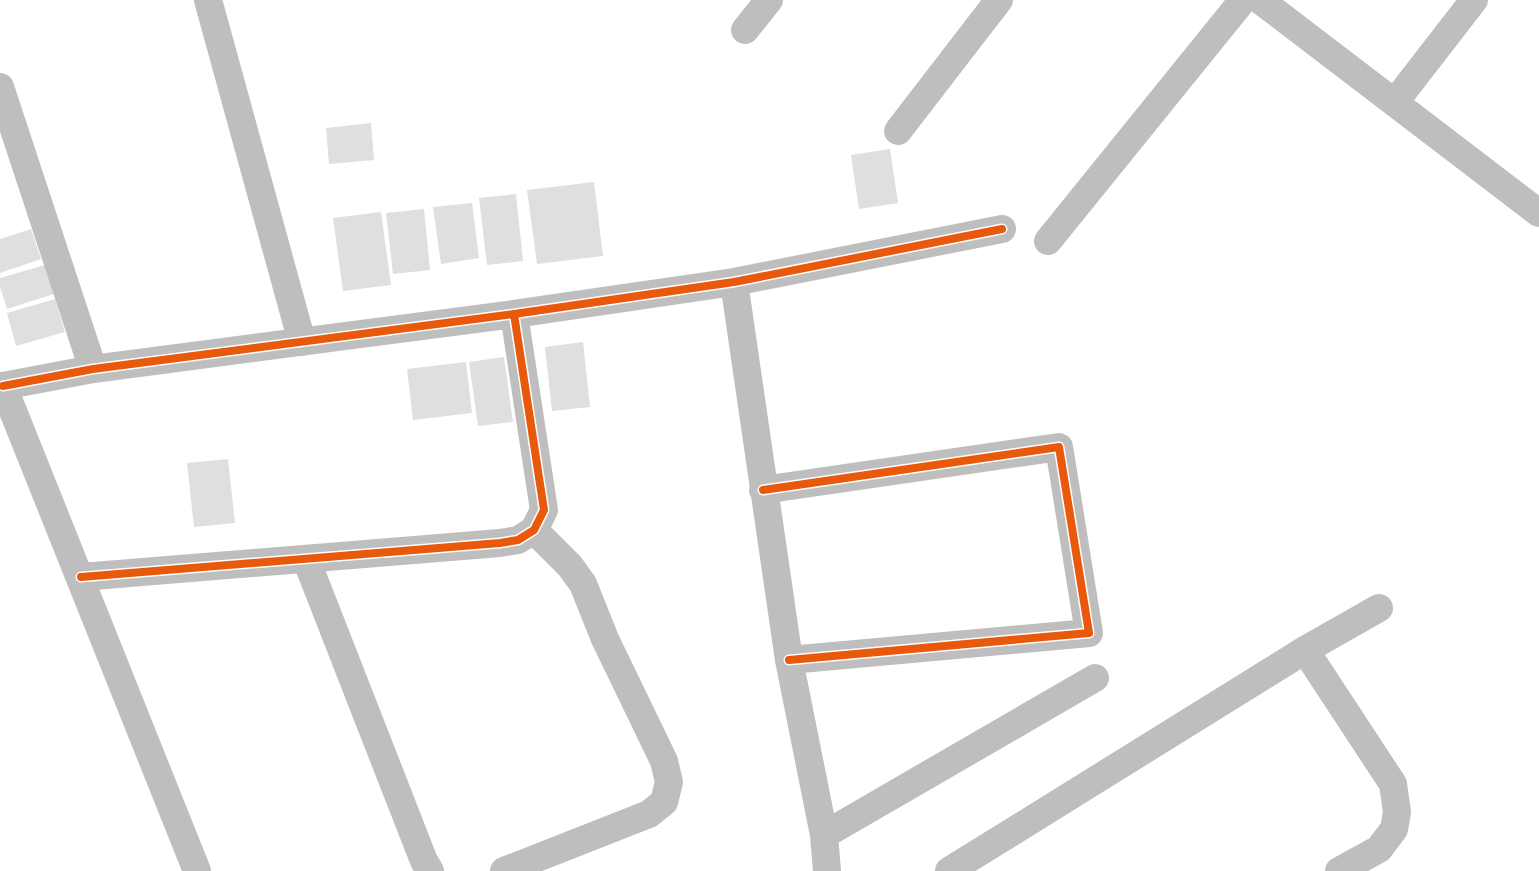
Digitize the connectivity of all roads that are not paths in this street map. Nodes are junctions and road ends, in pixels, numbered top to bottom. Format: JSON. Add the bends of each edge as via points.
{"nodes":[{"id":1,"x":208,"y":0,"type":"edge"},
{"id":2,"x":769,"y":0,"type":"edge"},
{"id":3,"x":999,"y":0,"type":"edge"},
{"id":4,"x":1242,"y":0,"type":"edge"},
{"id":5,"x":1260,"y":0,"type":"edge"},
{"id":6,"x":1474,"y":0,"type":"edge"},
{"id":7,"x":745,"y":30,"type":"dead end"},
{"id":8,"x":0,"y":87,"type":"edge"},
{"id":9,"x":1395,"y":102,"type":"junction"},
{"id":10,"x":898,"y":131,"type":"dead end"},
{"id":11,"x":1539,"y":212,"type":"edge"},
{"id":12,"x":1002,"y":229,"type":"dead end"},
{"id":13,"x":1048,"y":241,"type":"dead end"},
{"id":14,"x":734,"y":282,"type":"junction"},
{"id":15,"x":514,"y":314,"type":"junction"},
{"id":16,"x":302,"y":342,"type":"junction"},
{"id":17,"x":93,"y":369,"type":"junction"},
{"id":18,"x":2,"y":386,"type":"edge"},
{"id":19,"x":763,"y":490,"type":"junction"},
{"id":20,"x":534,"y":530,"type":"junction"},
{"id":21,"x":306,"y":558,"type":"junction"},
{"id":22,"x":81,"y":577,"type":"junction"},
{"id":23,"x":1379,"y":608,"type":"dead end"},
{"id":24,"x":1304,"y":650,"type":"junction"},
{"id":25,"x":789,"y":660,"type":"junction"},
{"id":26,"x":1095,"y":678,"type":"dead end"},
{"id":27,"x":824,"y":834,"type":"junction"},
{"id":28,"x":197,"y":871,"type":"edge"},
{"id":29,"x":430,"y":871,"type":"edge"},
{"id":30,"x":504,"y":871,"type":"edge"},
{"id":31,"x":827,"y":871,"type":"edge"},
{"id":32,"x":950,"y":871,"type":"edge"},
{"id":33,"x":1339,"y":871,"type":"edge"}],
"edges":[{"from":1,"to":16,"type":"street"},
{"from":2,"to":7,"type":"street"},
{"from":3,"to":10,"type":"street"},
{"from":4,"to":13,"type":"street"},
{"from":5,"to":9,"type":"street"},
{"from":6,"to":9,"type":"street"},
{"from":8,"to":17,"type":"street"},
{"from":9,"to":11,"type":"street"},
{"from":12,"to":14,"type":"street"},
{"from":14,"to":15,"type":"street"},
{"from":14,"to":19,"type":"street"},
{"from":15,"to":16,"type":"street"},
{"from":15,"to":20,"type":"street","via":[[544,510]]},
{"from":16,"to":17,"type":"street"},
{"from":17,"to":18,"type":"street"},
{"from":18,"to":22,"type":"street"},
{"from":19,"to":25,"type":"street"},
{"from":19,"to":25,"type":"street","via":[[1059,447],[1089,633]]},
{"from":20,"to":21,"type":"street","via":[[518,540],[500,543]]},
{"from":20,"to":30,"type":"street","via":[[583,584],[664,761],[669,782],[664,802],[649,814]]},
{"from":21,"to":22,"type":"street"},
{"from":21,"to":29,"type":"street"},
{"from":22,"to":28,"type":"street"},
{"from":23,"to":24,"type":"street"},
{"from":24,"to":32,"type":"street"},
{"from":24,"to":33,"type":"street","via":[[1392,784],[1397,812],[1394,829],[1379,849]]},
{"from":25,"to":27,"type":"street"},
{"from":26,"to":27,"type":"street"},
{"from":27,"to":31,"type":"street"}]}
